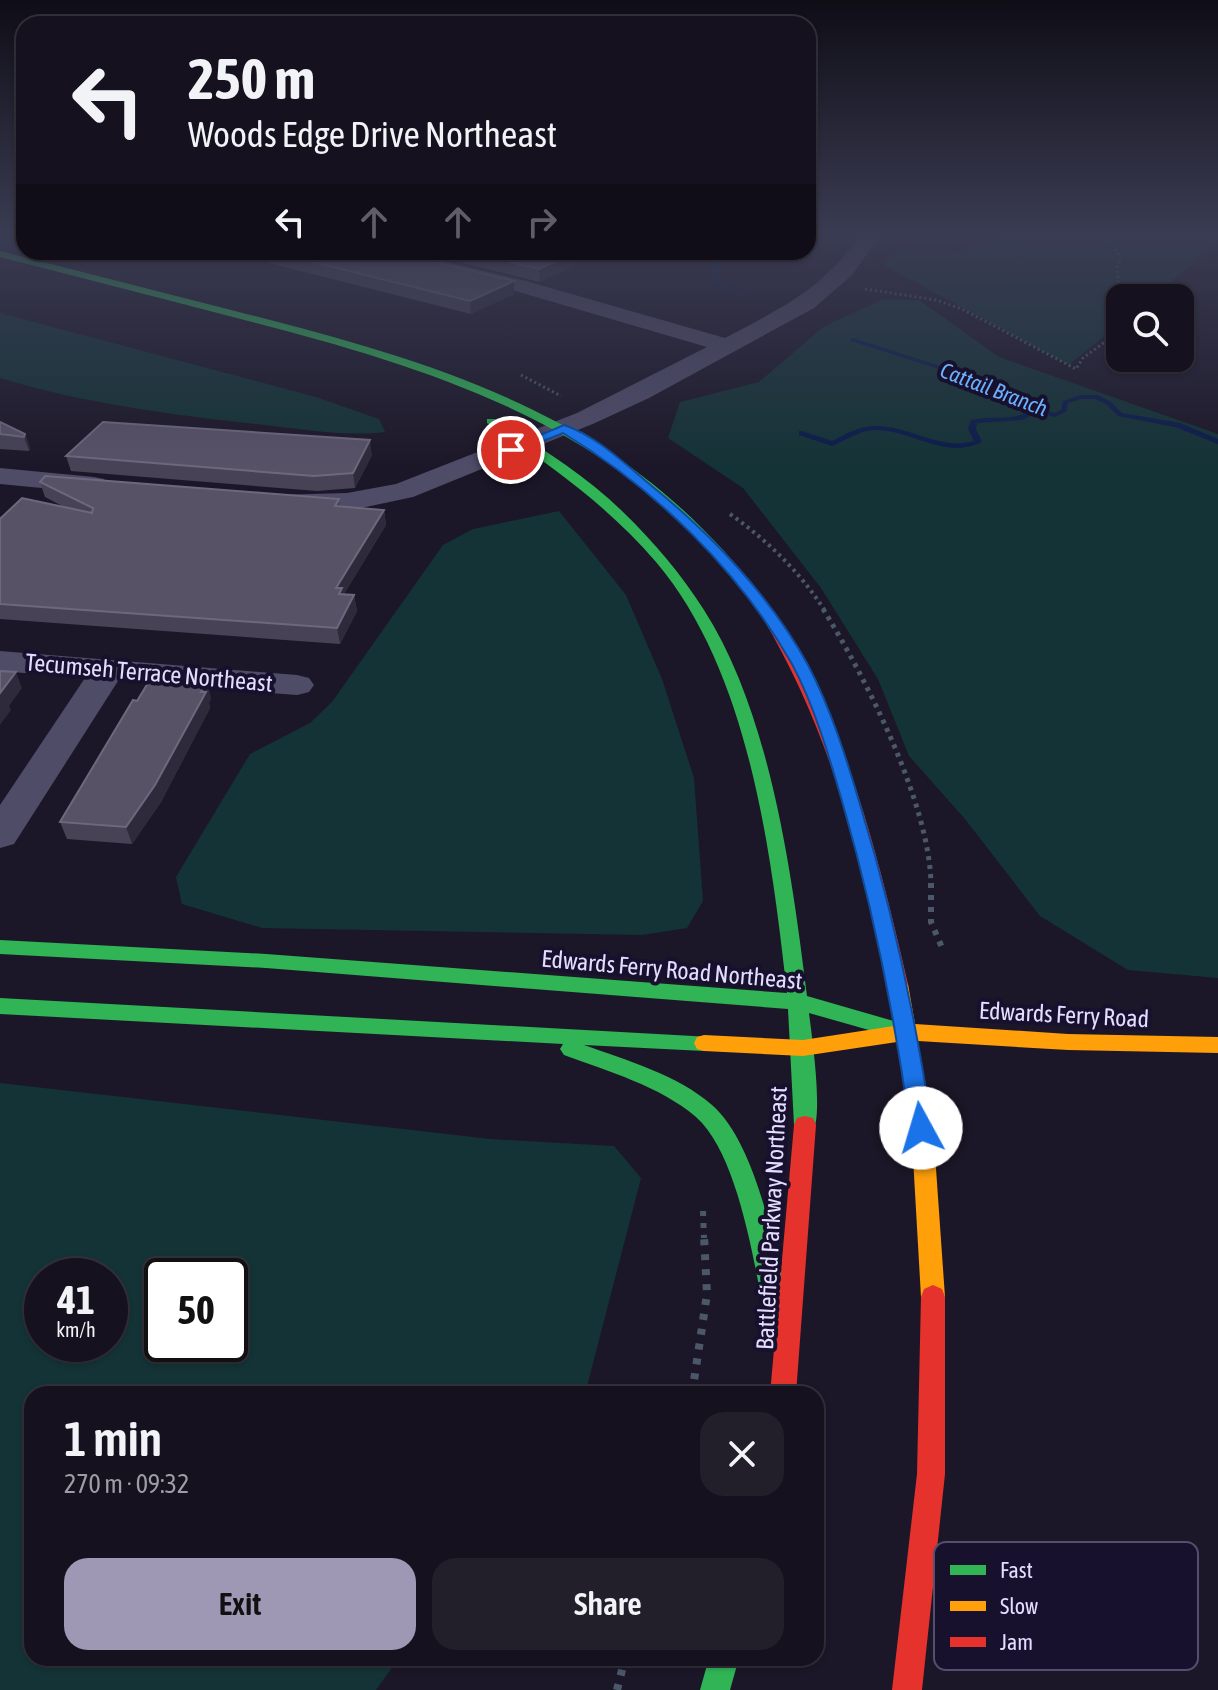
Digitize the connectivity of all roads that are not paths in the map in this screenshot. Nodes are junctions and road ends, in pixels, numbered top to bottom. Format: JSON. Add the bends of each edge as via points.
{"nodes":[{"id":1,"x":146,"y":311,"type":"edge"},
{"id":2,"x":218,"y":311,"type":"edge"},
{"id":3,"x":608,"y":311,"type":"edge"},
{"id":4,"x":792,"y":311,"type":"edge"},
{"id":5,"x":196,"y":324,"type":"dead end"},
{"id":6,"x":728,"y":346,"type":"junction"},
{"id":7,"x":330,"y":359,"type":"dead end"},
{"id":8,"x":382,"y":375,"type":"dead end"},
{"id":9,"x":472,"y":412,"type":"dead end"},
{"id":10,"x":564,"y":428,"type":"junction"},
{"id":11,"x":529,"y":443,"type":"junction"},
{"id":12,"x":12,"y":478,"type":"edge"},
{"id":13,"x":117,"y":487,"type":"edge"},
{"id":14,"x":0,"y":498,"type":"edge"},
{"id":15,"x":255,"y":498,"type":"edge"},
{"id":16,"x":0,"y":661,"type":"edge"},
{"id":17,"x":108,"y":670,"type":"junction"},
{"id":18,"x":297,"y":685,"type":"dead end"},
{"id":19,"x":0,"y":835,"type":"edge"},
{"id":20,"x":0,"y":947,"type":"edge"},
{"id":21,"x":799,"y":1002,"type":"junction"},
{"id":22,"x":0,"y":1006,"type":"edge"},
{"id":23,"x":462,"y":1028,"type":"junction"},
{"id":24,"x":908,"y":1032,"type":"junction"},
{"id":25,"x":1218,"y":1045,"type":"edge"},
{"id":26,"x":803,"y":1048,"type":"junction"},
{"id":27,"x":788,"y":1363,"type":"junction"},
{"id":28,"x":784,"y":1386,"type":"edge"},
{"id":29,"x":722,"y":1666,"type":"edge"},
{"id":30,"x":715,"y":1690,"type":"edge"},
{"id":31,"x":907,"y":1690,"type":"edge"}],
"edges":[{"from":1,"to":5,"type":"main road"},
{"from":2,"to":10,"type":"main road","via":[[425,365]]},
{"from":3,"to":6,"type":"street"},
{"from":4,"to":6,"type":"street"},
{"from":6,"to":10,"type":"street"},
{"from":7,"to":8,"type":"main road"},
{"from":9,"to":11,"type":"main road","name":"Battlefield Parkway Northeast"},
{"from":10,"to":11,"type":"street"},
{"from":10,"to":24,"type":"main road","via":[[686,520],[750,592],[800,665],[839,760]]},
{"from":11,"to":15,"type":"street","via":[[374,499],[317,503]]},
{"from":11,"to":21,"type":"main road","name":"Battlefield Parkway Northeast","via":[[640,532],[675,574],[718,645],[750,726],[766,787]]},
{"from":12,"to":13,"type":"street"},
{"from":12,"to":14,"type":"street"},
{"from":16,"to":17,"type":"street","name":"Tecumseh Terrace Northeast"},
{"from":17,"to":18,"type":"street","name":"Tecumseh Terrace Northeast"},
{"from":17,"to":19,"type":"street"},
{"from":20,"to":21,"type":"main road","name":"Edwards Ferry Road Northeast","via":[[266,961]]},
{"from":21,"to":24,"type":"main road","name":"Edwards Ferry Road Northeast"},
{"from":21,"to":26,"type":"main road","name":"Battlefield Parkway Northeast"},
{"from":22,"to":23,"type":"main road"},
{"from":23,"to":26,"type":"main road"},
{"from":23,"to":27,"type":"main road","via":[[586,1052],[648,1078],[707,1113],[742,1170]]},
{"from":24,"to":25,"type":"main road","name":"Edwards Ferry Road"},
{"from":24,"to":26,"type":"main road"},
{"from":24,"to":31,"type":"main road","via":[[933,1280],[933,1446]]},
{"from":26,"to":27,"type":"main road","name":"Battlefield Parkway Northeast","via":[[805,1145]]},
{"from":27,"to":28,"type":"main road","name":"Battlefield Parkway Northeast"},
{"from":29,"to":30,"type":"main road"}]}
